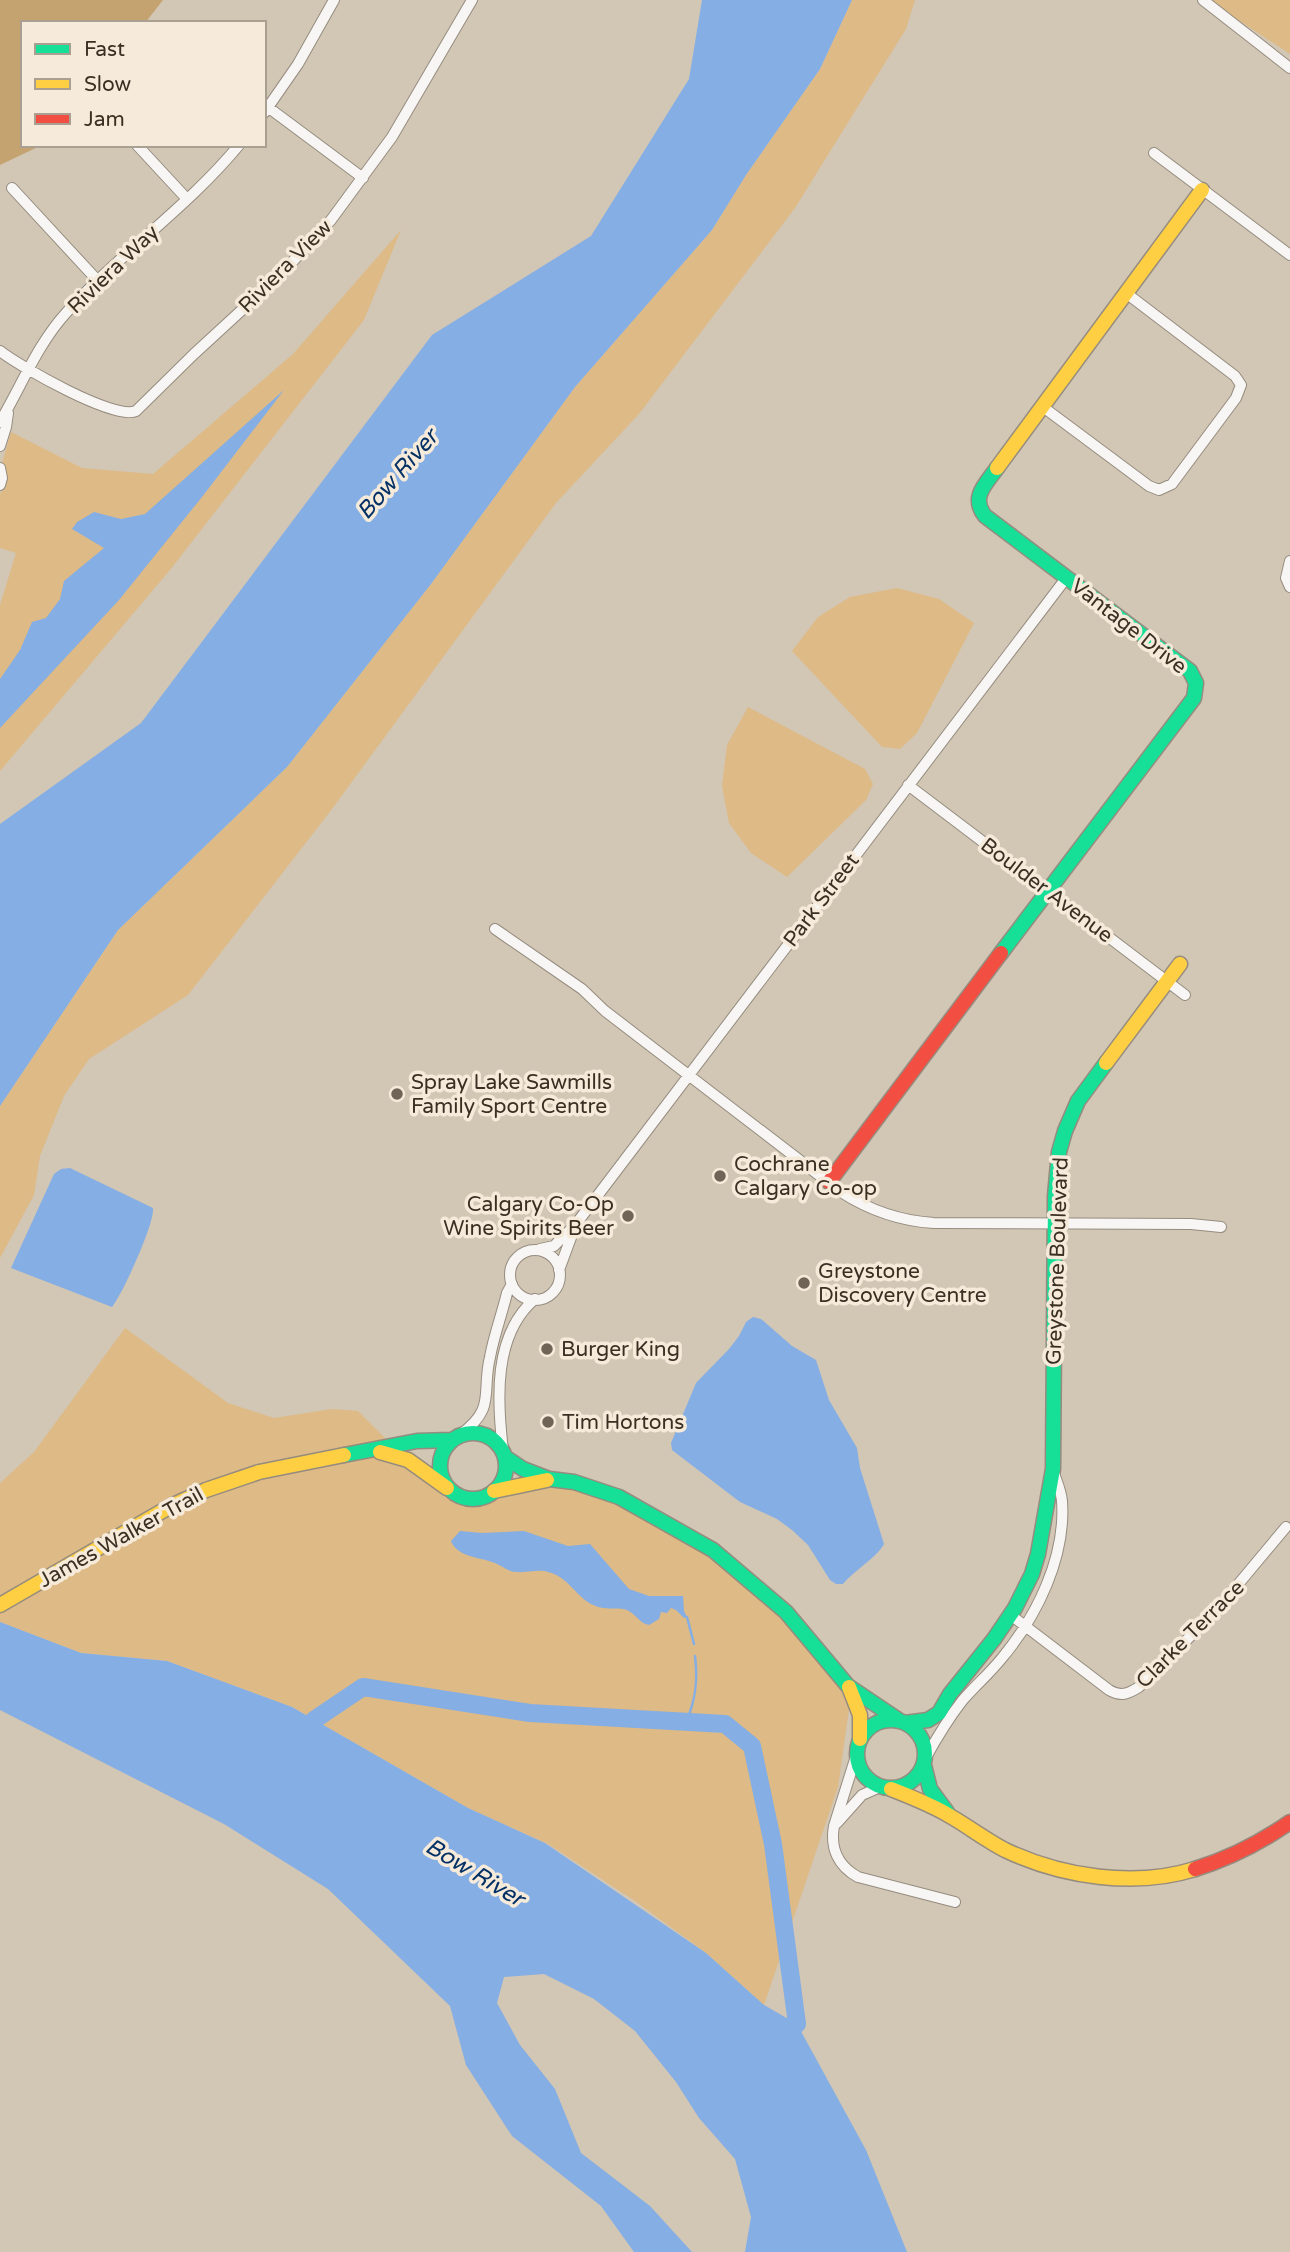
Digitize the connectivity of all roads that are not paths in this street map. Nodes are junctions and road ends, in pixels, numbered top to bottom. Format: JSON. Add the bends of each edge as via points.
{"nodes":[{"id":1,"x":334,"y":0,"type":"edge"},
{"id":2,"x":472,"y":0,"type":"edge"},
{"id":3,"x":1203,"y":0,"type":"edge"},
{"id":4,"x":1290,"y":68,"type":"edge"},
{"id":5,"x":266,"y":108,"type":"edge"},
{"id":6,"x":266,"y":110,"type":"edge"},
{"id":7,"x":140,"y":147,"type":"edge"},
{"id":8,"x":237,"y":147,"type":"edge"},
{"id":9,"x":1154,"y":153,"type":"dead end"},
{"id":10,"x":363,"y":178,"type":"junction"},
{"id":11,"x":12,"y":188,"type":"dead end"},
{"id":12,"x":1202,"y":190,"type":"junction"},
{"id":13,"x":187,"y":199,"type":"junction"},
{"id":14,"x":1290,"y":255,"type":"edge"},
{"id":15,"x":98,"y":281,"type":"junction"},
{"id":16,"x":1126,"y":293,"type":"junction"},
{"id":17,"x":0,"y":351,"type":"edge"},
{"id":18,"x":27,"y":370,"type":"junction"},
{"id":19,"x":1043,"y":407,"type":"junction"},
{"id":20,"x":8,"y":409,"type":"junction"},
{"id":21,"x":0,"y":422,"type":"edge"},
{"id":22,"x":0,"y":446,"type":"edge"},
{"id":23,"x":0,"y":468,"type":"edge"},
{"id":24,"x":0,"y":485,"type":"edge"},
{"id":25,"x":1290,"y":561,"type":"edge"},
{"id":26,"x":1067,"y":578,"type":"junction"},
{"id":27,"x":1290,"y":587,"type":"edge"},
{"id":28,"x":908,"y":785,"type":"junction"},
{"id":29,"x":1049,"y":892,"type":"junction"},
{"id":30,"x":495,"y":929,"type":"dead end"},
{"id":31,"x":1180,"y":964,"type":"dead end"},
{"id":32,"x":1167,"y":982,"type":"junction"},
{"id":33,"x":1185,"y":995,"type":"dead end"},
{"id":34,"x":688,"y":1075,"type":"junction"},
{"id":35,"x":829,"y":1182,"type":"junction"},
{"id":36,"x":576,"y":1224,"type":"junction"},
{"id":37,"x":1055,"y":1224,"type":"junction"},
{"id":38,"x":1221,"y":1227,"type":"dead end"},
{"id":39,"x":538,"y":1250,"type":"junction"},
{"id":40,"x":559,"y":1270,"type":"junction"},
{"id":41,"x":512,"y":1284,"type":"junction"},
{"id":42,"x":535,"y":1299,"type":"junction"},
{"id":43,"x":456,"y":1438,"type":"junction"},
{"id":44,"x":368,"y":1451,"type":"junction"},
{"id":45,"x":504,"y":1453,"type":"junction"},
{"id":46,"x":1053,"y":1469,"type":"junction"},
{"id":47,"x":549,"y":1479,"type":"junction"},
{"id":48,"x":450,"y":1490,"type":"junction"},
{"id":49,"x":494,"y":1491,"type":"junction"},
{"id":50,"x":1286,"y":1527,"type":"dead end"},
{"id":51,"x":0,"y":1605,"type":"edge"},
{"id":52,"x":1012,"y":1616,"type":"junction"},
{"id":53,"x":1025,"y":1626,"type":"junction"},
{"id":54,"x":848,"y":1686,"type":"junction"},
{"id":55,"x":903,"y":1722,"type":"junction"},
{"id":56,"x":859,"y":1746,"type":"junction"},
{"id":57,"x":925,"y":1762,"type":"junction"},
{"id":58,"x":886,"y":1788,"type":"junction"},
{"id":59,"x":950,"y":1816,"type":"junction"},
{"id":60,"x":1290,"y":1822,"type":"edge"},
{"id":61,"x":834,"y":1826,"type":"junction"},
{"id":62,"x":955,"y":1902,"type":"dead end"}],
"edges":[{"from":1,"to":5,"type":"street","via":[[293,72]]},
{"from":2,"to":10,"type":"street","name":"Riviera View","via":[[404,118]]},
{"from":3,"to":4,"type":"street"},
{"from":6,"to":10,"type":"street"},
{"from":7,"to":13,"type":"street"},
{"from":8,"to":13,"type":"street","name":"Riviera Way"},
{"from":9,"to":12,"type":"street"},
{"from":10,"to":18,"type":"street","name":"Riviera View","via":[[298,257],[131,414]]},
{"from":11,"to":15,"type":"street"},
{"from":12,"to":14,"type":"street"},
{"from":12,"to":16,"type":"street","name":"Vantage Drive"},
{"from":13,"to":15,"type":"street","name":"Riviera Way"},
{"from":15,"to":18,"type":"street","name":"Riviera Way","via":[[51,331]]},
{"from":16,"to":19,"type":"street","name":"Vantage Drive"},
{"from":16,"to":19,"type":"street","via":[[1235,376],[1241,385],[1236,398],[1172,484],[1159,489]]},
{"from":17,"to":18,"type":"street"},
{"from":18,"to":20,"type":"street","name":"Riviera Way"},
{"from":19,"to":26,"type":"street","name":"Vantage Drive","via":[[981,490],[977,505],[985,516]]},
{"from":20,"to":21,"type":"street","name":"Riviera Way"},
{"from":20,"to":22,"type":"street","name":"Riviera Way"},
{"from":23,"to":24,"type":"street"},
{"from":25,"to":27,"type":"street","via":[[1286,578]]},
{"from":26,"to":28,"type":"street","name":"Park Street"},
{"from":26,"to":29,"type":"street","name":"Vantage Drive","via":[[1190,671],[1197,690],[1190,707]]},
{"from":28,"to":29,"type":"street","name":"Boulder Avenue"},
{"from":28,"to":34,"type":"street","name":"Park Street"},
{"from":29,"to":32,"type":"street","name":"Boulder Avenue"},
{"from":29,"to":35,"type":"street","name":"Vantage Drive"},
{"from":30,"to":34,"type":"street","via":[[582,989]]},
{"from":31,"to":32,"type":"street","name":"Greystone Boulevard"},
{"from":32,"to":33,"type":"street","name":"Boulder Avenue"},
{"from":32,"to":37,"type":"street","name":"Greystone Boulevard","via":[[1072,1114],[1059,1152]]},
{"from":34,"to":35,"type":"street"},
{"from":34,"to":36,"type":"street","name":"Park Street"},
{"from":35,"to":37,"type":"street","via":[[871,1208],[911,1221]]},
{"from":36,"to":39,"type":"street","name":"Park Street","via":[[554,1246]]},
{"from":36,"to":40,"type":"street","name":"Park Street"},
{"from":37,"to":38,"type":"street"},
{"from":37,"to":46,"type":"street","name":"Greystone Boulevard"},
{"from":39,"to":40,"type":"street","via":[[553,1257]]},
{"from":39,"to":41,"type":"street","via":[[516,1259],[510,1271]]},
{"from":40,"to":42,"type":"street","via":[[553,1291]]},
{"from":41,"to":42,"type":"street","via":[[521,1296]]},
{"from":41,"to":43,"type":"street","via":[[490,1354],[484,1409]]},
{"from":42,"to":45,"type":"street","via":[[519,1314],[504,1356],[500,1389]]},
{"from":43,"to":44,"type":"street","name":"James Walker Trail"},
{"from":43,"to":45,"type":"street","via":[[481,1434],[492,1438]]},
{"from":43,"to":48,"type":"street","via":[[440,1460],[442,1480]]},
{"from":44,"to":48,"type":"street","name":"James Walker Trail","via":[[401,1456]]},
{"from":44,"to":51,"type":"street","name":"James Walker Trail","via":[[280,1467],[206,1490]]},
{"from":45,"to":47,"type":"street","via":[[523,1469]]},
{"from":45,"to":49,"type":"street","via":[[505,1474]]},
{"from":46,"to":52,"type":"street","name":"Greystone Boulevard","via":[[1037,1556]]},
{"from":46,"to":53,"type":"street","name":"Greystone Boulevard","via":[[1062,1499],[1057,1545],[1046,1586]]},
{"from":47,"to":49,"type":"street"},
{"from":47,"to":54,"type":"street","via":[[619,1497],[713,1550],[786,1612]]},
{"from":48,"to":49,"type":"street","via":[[476,1499]]},
{"from":50,"to":53,"type":"street","name":"Clarke Terrace","via":[[1215,1612],[1128,1693],[1109,1690]]},
{"from":52,"to":53,"type":"street","name":"Clarke Terrace"},
{"from":52,"to":55,"type":"street","name":"Greystone Boulevard","via":[[953,1689],[941,1712],[923,1721]]},
{"from":53,"to":57,"type":"street","name":"Greystone Boulevard","via":[[956,1710]]},
{"from":54,"to":55,"type":"street"},
{"from":54,"to":56,"type":"street","via":[[860,1715]]},
{"from":55,"to":56,"type":"street","via":[[877,1723],[867,1730]]},
{"from":55,"to":57,"type":"street","via":[[921,1738]]},
{"from":56,"to":58,"type":"street","via":[[863,1774]]},
{"from":56,"to":61,"type":"street"},
{"from":57,"to":58,"type":"street","via":[[911,1782]]},
{"from":57,"to":59,"type":"street","via":[[930,1789]]},
{"from":58,"to":59,"type":"street"},
{"from":58,"to":61,"type":"street","via":[[862,1795]]},
{"from":59,"to":60,"type":"street","via":[[994,1844],[1039,1864],[1084,1875],[1129,1878],[1205,1867],[1262,1842]]},
{"from":61,"to":62,"type":"street","via":[[836,1855],[853,1874]]}]}
